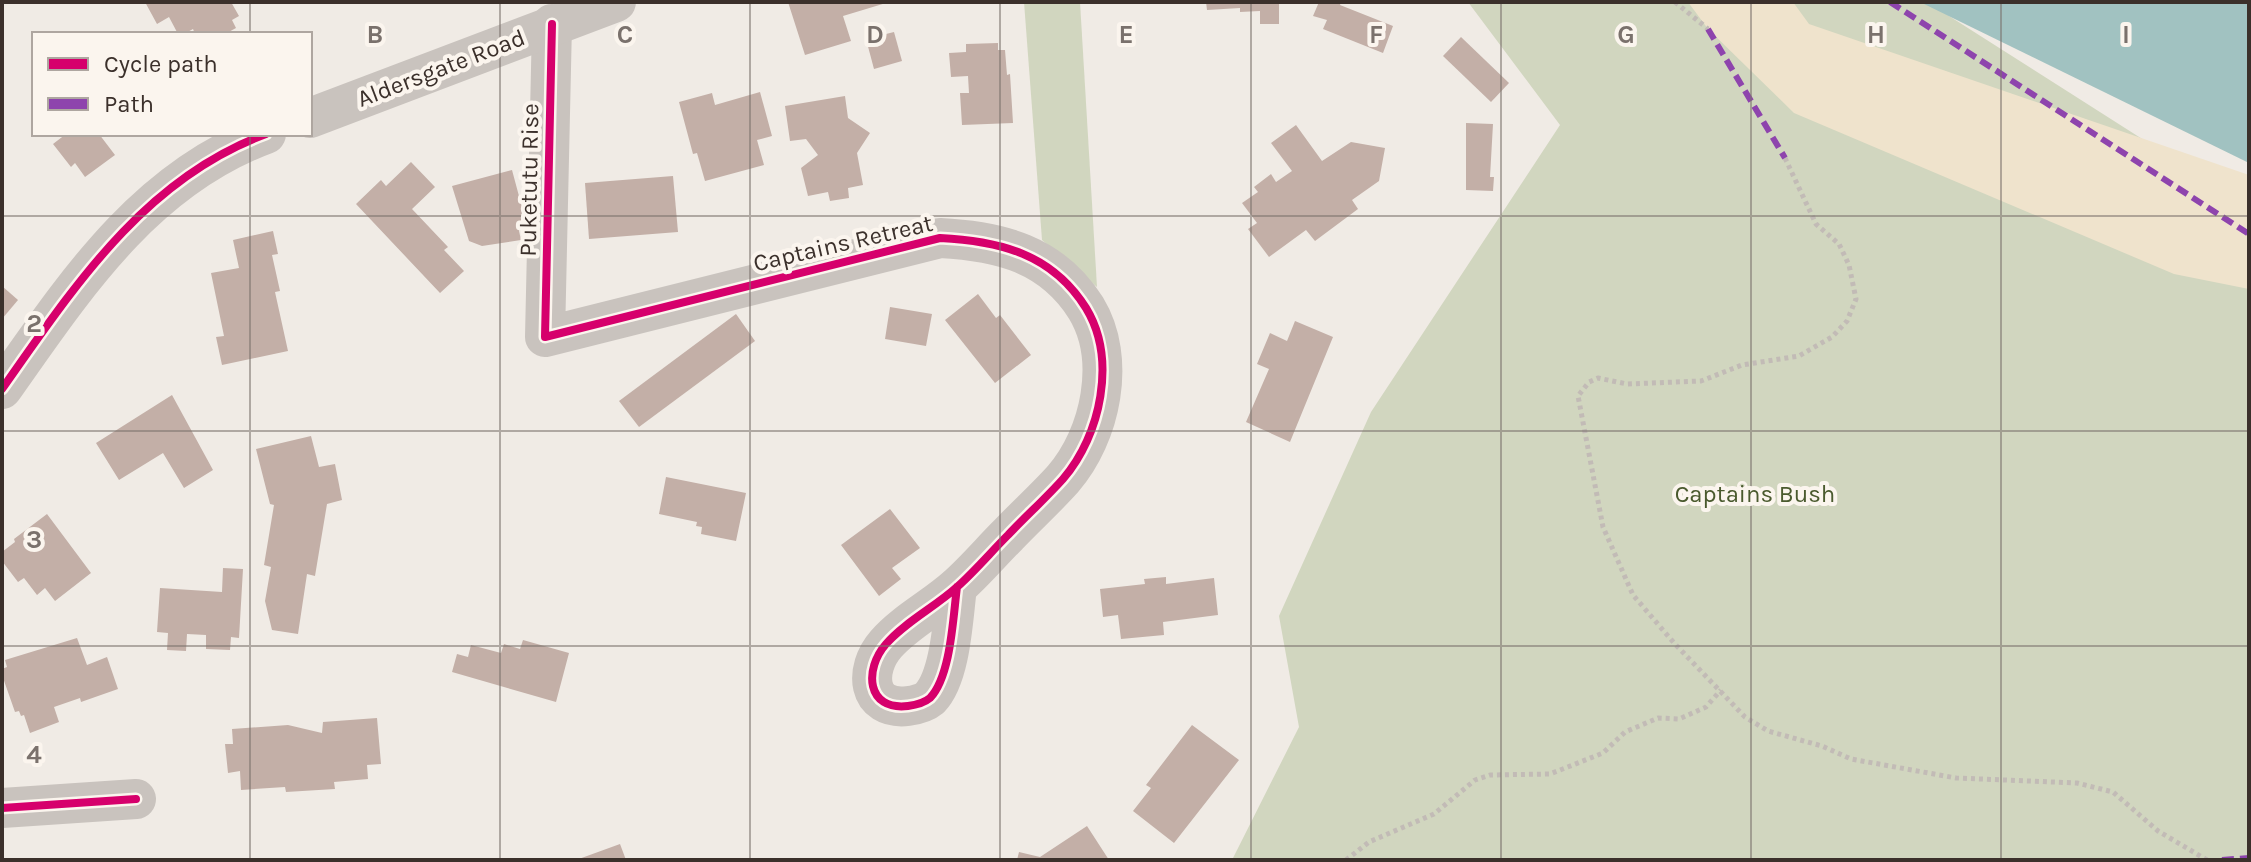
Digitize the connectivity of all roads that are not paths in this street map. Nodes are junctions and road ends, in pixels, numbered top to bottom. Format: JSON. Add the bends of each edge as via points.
{"nodes":[{"id":1,"x":616,"y":2,"type":"edge"},
{"id":2,"x":552,"y":24,"type":"junction"},
{"id":3,"x":312,"y":117,"type":"edge"},
{"id":4,"x":261,"y":136,"type":"edge"},
{"id":5,"x":545,"y":337,"type":"joint"},
{"id":6,"x":2,"y":389,"type":"edge"},
{"id":7,"x":957,"y":587,"type":"dead end"},
{"id":8,"x":136,"y":799,"type":"dead end"},
{"id":9,"x":2,"y":808,"type":"edge"}],
"edges":[{"from":1,"to":2,"type":"street","name":"Aldersgate Road"},
{"from":2,"to":3,"type":"street","name":"Aldersgate Road"},
{"from":2,"to":5,"type":"street","name":"Puketutu Rise"},
{"from":4,"to":6,"type":"street","via":[[194,170],[133,219]]},
{"from":5,"to":7,"type":"street","name":"Captains Retreat","via":[[940,238],[1010,247],[1049,268],[1074,290],[1093,320],[1102,353],[1094,421],[1065,476]]},
{"from":8,"to":9,"type":"street"}]}
